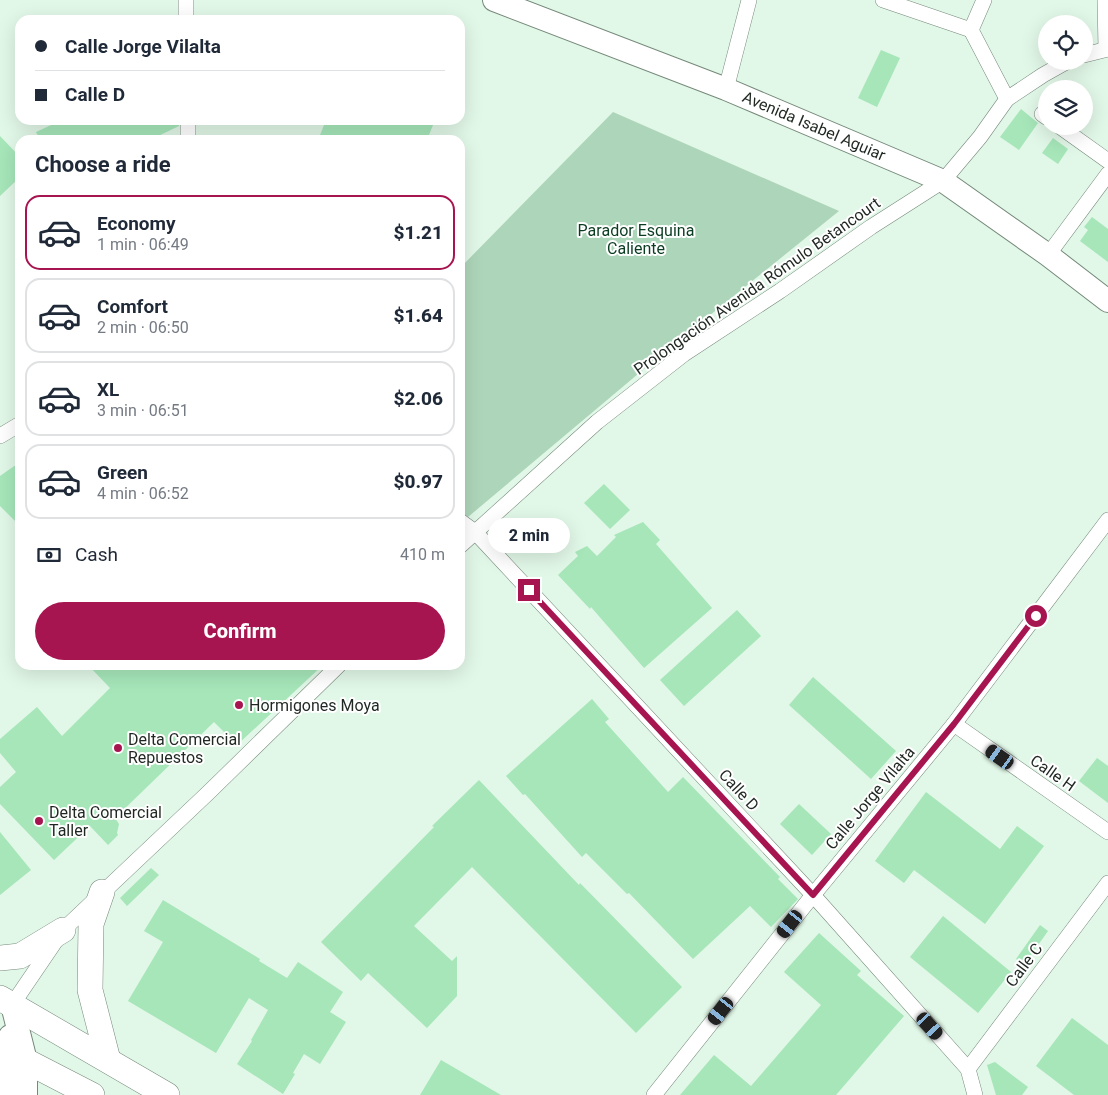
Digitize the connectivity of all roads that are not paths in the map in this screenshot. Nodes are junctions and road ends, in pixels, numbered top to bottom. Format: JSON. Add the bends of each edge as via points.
{"nodes":[{"id":1,"x":186,"y":0,"type":"edge"},
{"id":2,"x":494,"y":0,"type":"edge"},
{"id":3,"x":749,"y":0,"type":"edge"},
{"id":4,"x":883,"y":0,"type":"edge"},
{"id":5,"x":984,"y":0,"type":"edge"},
{"id":6,"x":1105,"y":0,"type":"edge"},
{"id":7,"x":186,"y":15,"type":"edge"},
{"id":8,"x":971,"y":30,"type":"junction"},
{"id":9,"x":1107,"y":49,"type":"edge"},
{"id":10,"x":1093,"y":53,"type":"edge"},
{"id":11,"x":1052,"y":70,"type":"edge"},
{"id":12,"x":726,"y":89,"type":"junction"},
{"id":13,"x":1007,"y":99,"type":"junction"},
{"id":14,"x":1072,"y":135,"type":"edge"},
{"id":15,"x":1108,"y":161,"type":"edge"},
{"id":16,"x":1108,"y":174,"type":"edge"},
{"id":17,"x":944,"y":181,"type":"junction"},
{"id":18,"x":1048,"y":255,"type":"junction"},
{"id":19,"x":1108,"y":301,"type":"edge"},
{"id":20,"x":15,"y":427,"type":"edge"},
{"id":21,"x":0,"y":436,"type":"edge"},
{"id":22,"x":1108,"y":520,"type":"edge"},
{"id":23,"x":465,"y":525,"type":"edge"},
{"id":24,"x":475,"y":532,"type":"junction"},
{"id":25,"x":465,"y":541,"type":"edge"},
{"id":26,"x":334,"y":670,"type":"edge"},
{"id":27,"x":954,"y":724,"type":"junction"},
{"id":28,"x":1108,"y":832,"type":"edge"},
{"id":29,"x":1108,"y":883,"type":"edge"},
{"id":30,"x":102,"y":892,"type":"junction"},
{"id":31,"x":813,"y":895,"type":"junction"},
{"id":32,"x":64,"y":930,"type":"junction"},
{"id":33,"x":0,"y":958,"type":"edge"},
{"id":34,"x":4,"y":1008,"type":"edge"},
{"id":35,"x":11,"y":1052,"type":"edge"},
{"id":36,"x":108,"y":1060,"type":"junction"},
{"id":37,"x":968,"y":1069,"type":"junction"},
{"id":38,"x":11,"y":1095,"type":"edge"},
{"id":39,"x":26,"y":1095,"type":"edge"},
{"id":40,"x":92,"y":1095,"type":"edge"},
{"id":41,"x":167,"y":1095,"type":"edge"},
{"id":42,"x":654,"y":1095,"type":"edge"},
{"id":43,"x":975,"y":1095,"type":"edge"}],
"edges":[{"from":1,"to":7,"type":"street"},
{"from":2,"to":12,"type":"main road","name":"Avenida Isabel Aguiar"},
{"from":3,"to":12,"type":"street"},
{"from":4,"to":8,"type":"street"},
{"from":5,"to":8,"type":"street"},
{"from":6,"to":9,"type":"street"},
{"from":8,"to":13,"type":"street"},
{"from":9,"to":10,"type":"street"},
{"from":11,"to":13,"type":"street"},
{"from":12,"to":17,"type":"main road","name":"Avenida Isabel Aguiar"},
{"from":13,"to":17,"type":"street","name":"Prolongación Avenida Rómulo Betancourt"},
{"from":14,"to":15,"type":"street"},
{"from":16,"to":18,"type":"street"},
{"from":17,"to":18,"type":"main road","name":"Avenida Isabel Aguiar"},
{"from":17,"to":24,"type":"street","name":"Prolongación Avenida Rómulo Betancourt","via":[[684,354],[597,422]]},
{"from":18,"to":19,"type":"main road","name":"Avenida Isabel Aguiar"},
{"from":20,"to":21,"type":"street"},
{"from":22,"to":27,"type":"street","name":"Calle Jorge Vilalta"},
{"from":23,"to":24,"type":"street","name":"Calle D"},
{"from":24,"to":25,"type":"street","name":"Prolongación Avenida Rómulo Betancourt"},
{"from":24,"to":31,"type":"street","name":"Calle D"},
{"from":26,"to":30,"type":"street"},
{"from":27,"to":28,"type":"street","name":"Calle H"},
{"from":27,"to":31,"type":"street","name":"Calle Jorge Vilalta"},
{"from":29,"to":37,"type":"street","name":"Calle C"},
{"from":30,"to":32,"type":"street"},
{"from":30,"to":36,"type":"main road","via":[[91,924],[90,990]]},
{"from":31,"to":37,"type":"street","name":"Calle D"},
{"from":31,"to":42,"type":"street","name":"Calle Jorge Vilalta"},
{"from":32,"to":33,"type":"main road","via":[[20,956]]},
{"from":32,"to":34,"type":"street"},
{"from":34,"to":35,"type":"main road"},
{"from":34,"to":36,"type":"main road"},
{"from":35,"to":38,"type":"main road"},
{"from":35,"to":39,"type":"main road"},
{"from":35,"to":40,"type":"main road"},
{"from":36,"to":41,"type":"main road"},
{"from":37,"to":43,"type":"street","name":"Calle D"}]}
